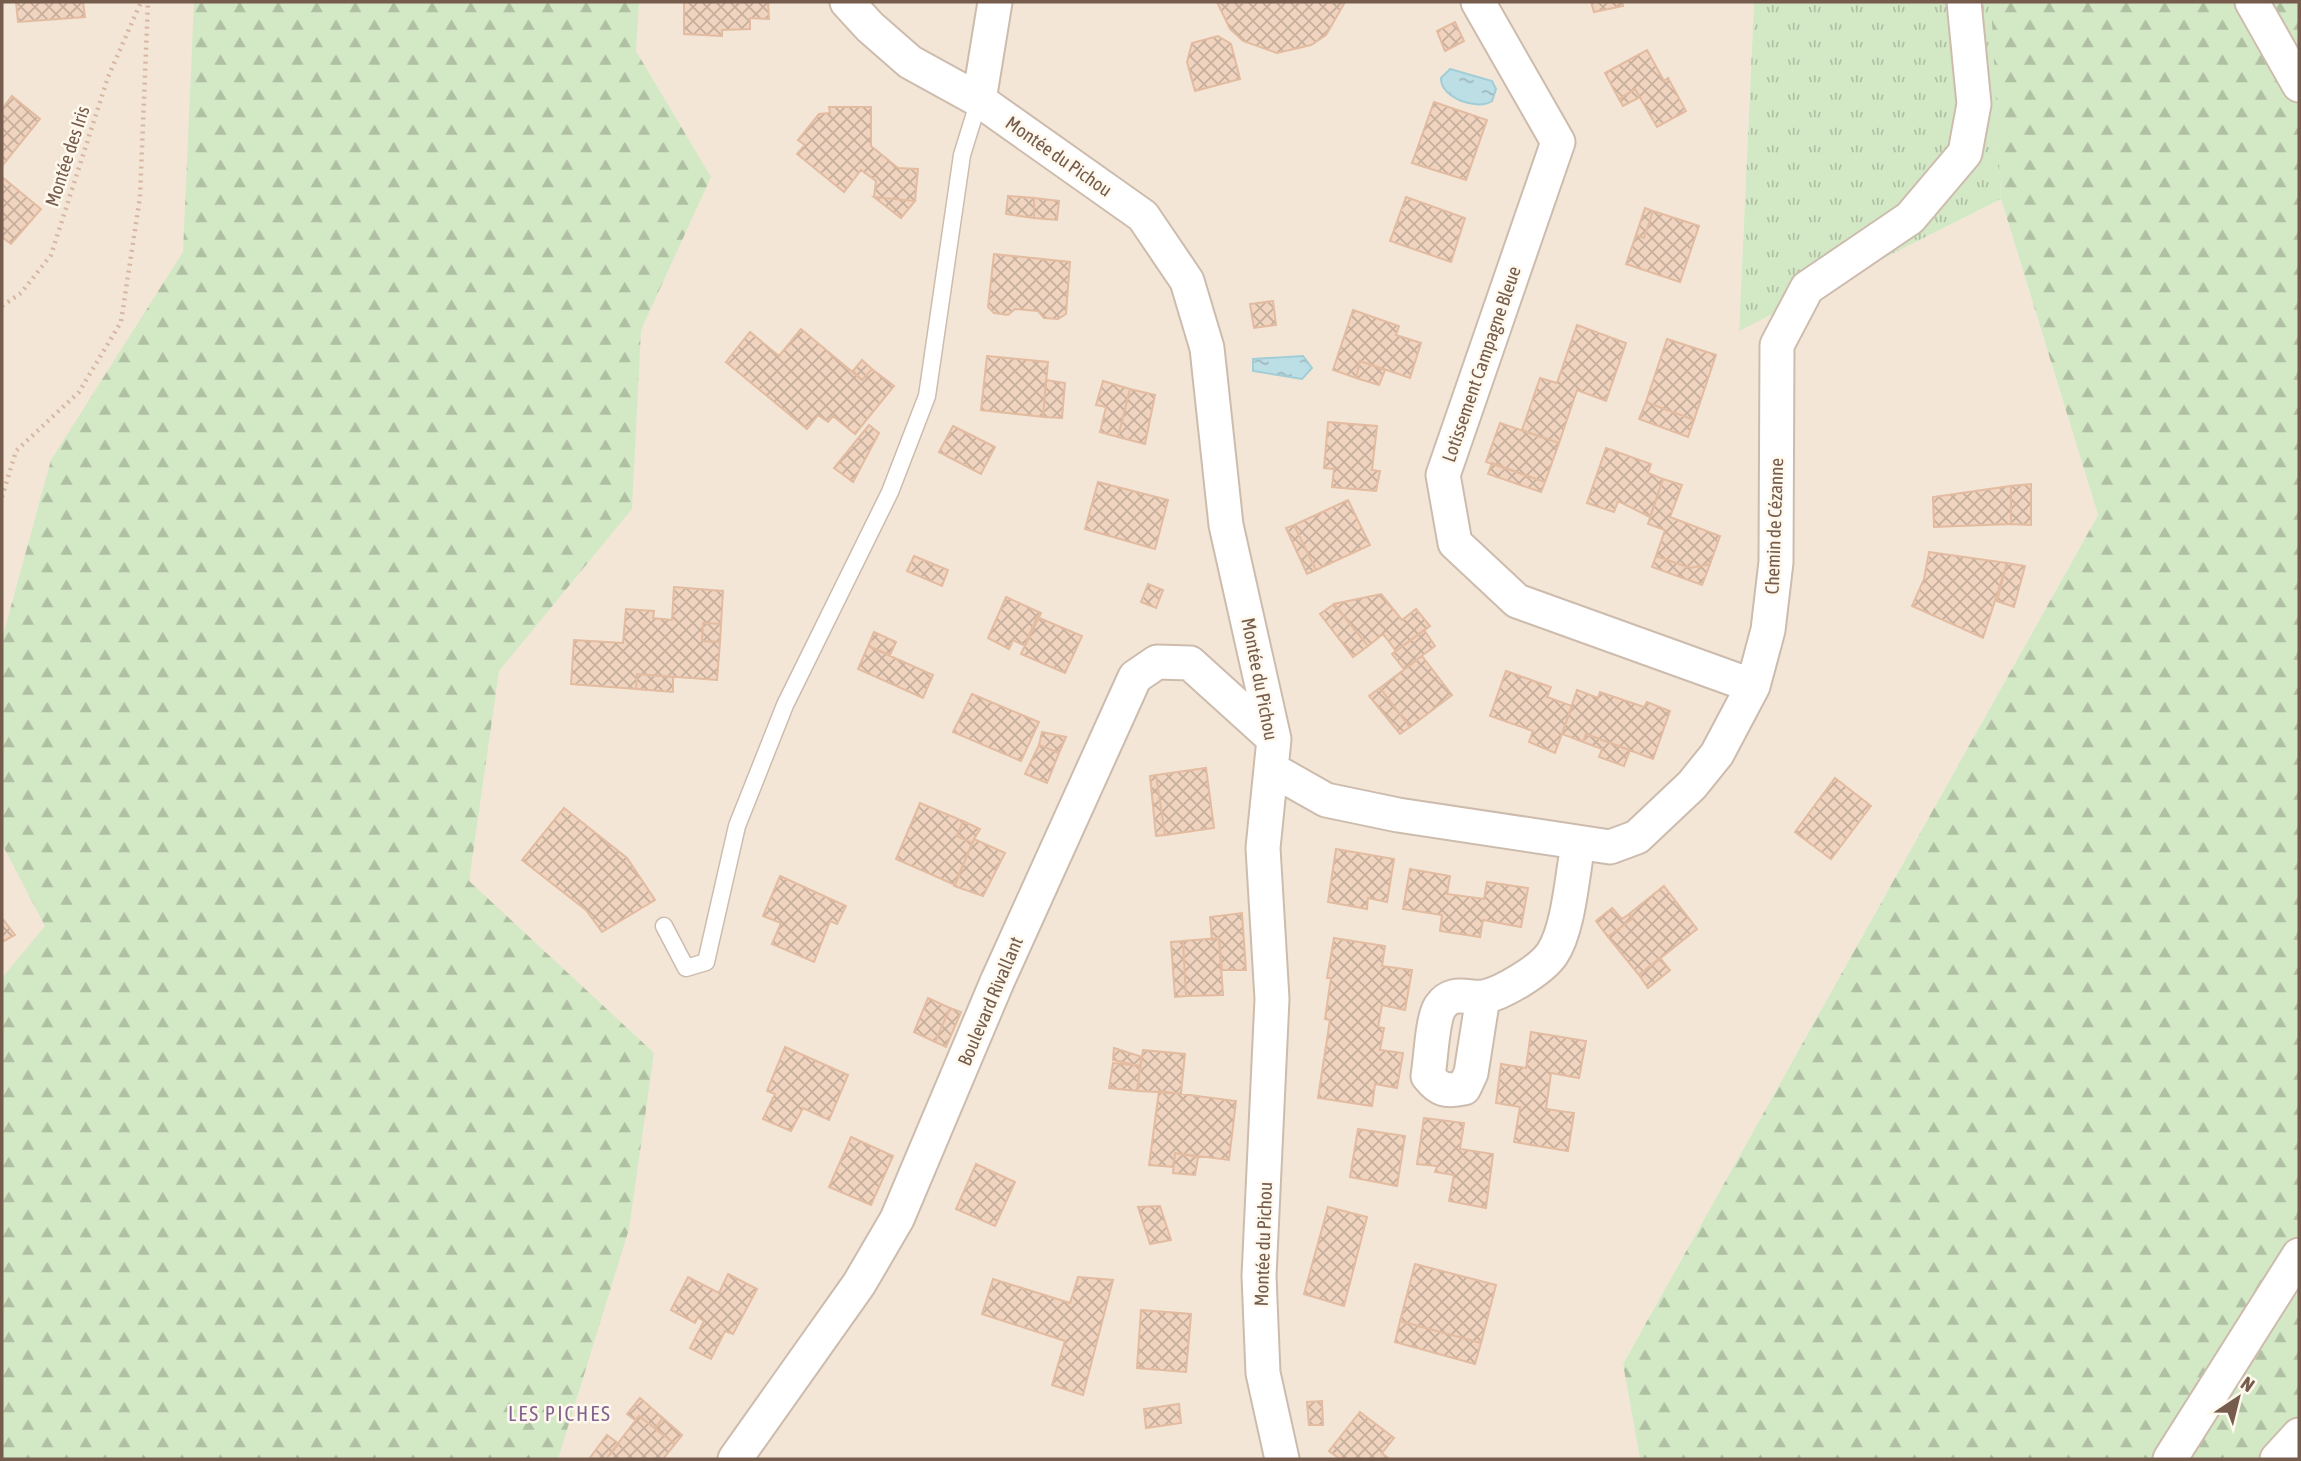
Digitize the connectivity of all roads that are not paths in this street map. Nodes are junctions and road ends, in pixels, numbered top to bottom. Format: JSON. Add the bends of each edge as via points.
{"nodes":[{"id":1,"x":847,"y":2,"type":"edge"},
{"id":2,"x":995,"y":2,"type":"edge"},
{"id":3,"x":1478,"y":2,"type":"edge"},
{"id":4,"x":1964,"y":2,"type":"edge"},
{"id":5,"x":2252,"y":2,"type":"edge"},
{"id":6,"x":2299,"y":85,"type":"edge"},
{"id":7,"x":979,"y":100,"type":"junction"},
{"id":8,"x":1753,"y":686,"type":"junction"},
{"id":9,"x":1273,"y":754,"type":"junction"},
{"id":10,"x":1578,"y":845,"type":"junction"},
{"id":11,"x":664,"y":926,"type":"dead end"},
{"id":12,"x":1483,"y":997,"type":"dead end"},
{"id":13,"x":2299,"y":1255,"type":"edge"},
{"id":14,"x":2299,"y":1435,"type":"edge"},
{"id":15,"x":735,"y":1459,"type":"edge"},
{"id":16,"x":1282,"y":1459,"type":"edge"},
{"id":17,"x":2171,"y":1459,"type":"edge"},
{"id":18,"x":2277,"y":1459,"type":"edge"}],
"edges":[{"from":1,"to":7,"type":"street","name":"Montée du Pichou","via":[[911,62]]},
{"from":2,"to":7,"type":"street"},
{"from":3,"to":8,"type":"street","name":"Lotissement Campagne Bleue","via":[[1558,142],[1443,475],[1455,543],[1517,601]]},
{"from":4,"to":8,"type":"street","name":"Chemin de Cézanne","via":[[1974,104],[1965,153],[1910,218],[1807,288],[1777,345],[1776,562],[1768,630]]},
{"from":5,"to":6,"type":"street"},
{"from":7,"to":9,"type":"street","name":"Montée du Pichou","via":[[1143,216],[1187,281],[1207,348],[1226,525]]},
{"from":7,"to":11,"type":"lane","via":[[962,155],[927,396],[890,492],[785,705],[737,826],[706,962],[686,968]]},
{"from":8,"to":10,"type":"street","name":"Chemin de Cézanne","via":[[1717,754],[1665,814],[1637,837],[1610,847]]},
{"from":9,"to":10,"type":"street","name":"Chemin de Cézanne","via":[[1325,800]]},
{"from":9,"to":15,"type":"street","name":"Boulevard Rivallant","via":[[1190,663],[1157,663],[1135,677],[996,982],[898,1219],[859,1284]]},
{"from":9,"to":16,"type":"street","name":"Montée du Pichou","via":[[1263,848],[1272,999],[1259,1276],[1263,1373]]},
{"from":10,"to":12,"type":"street","via":[[1560,935],[1551,955],[1508,989]]},
{"from":13,"to":17,"type":"street"},
{"from":14,"to":18,"type":"street"}]}
